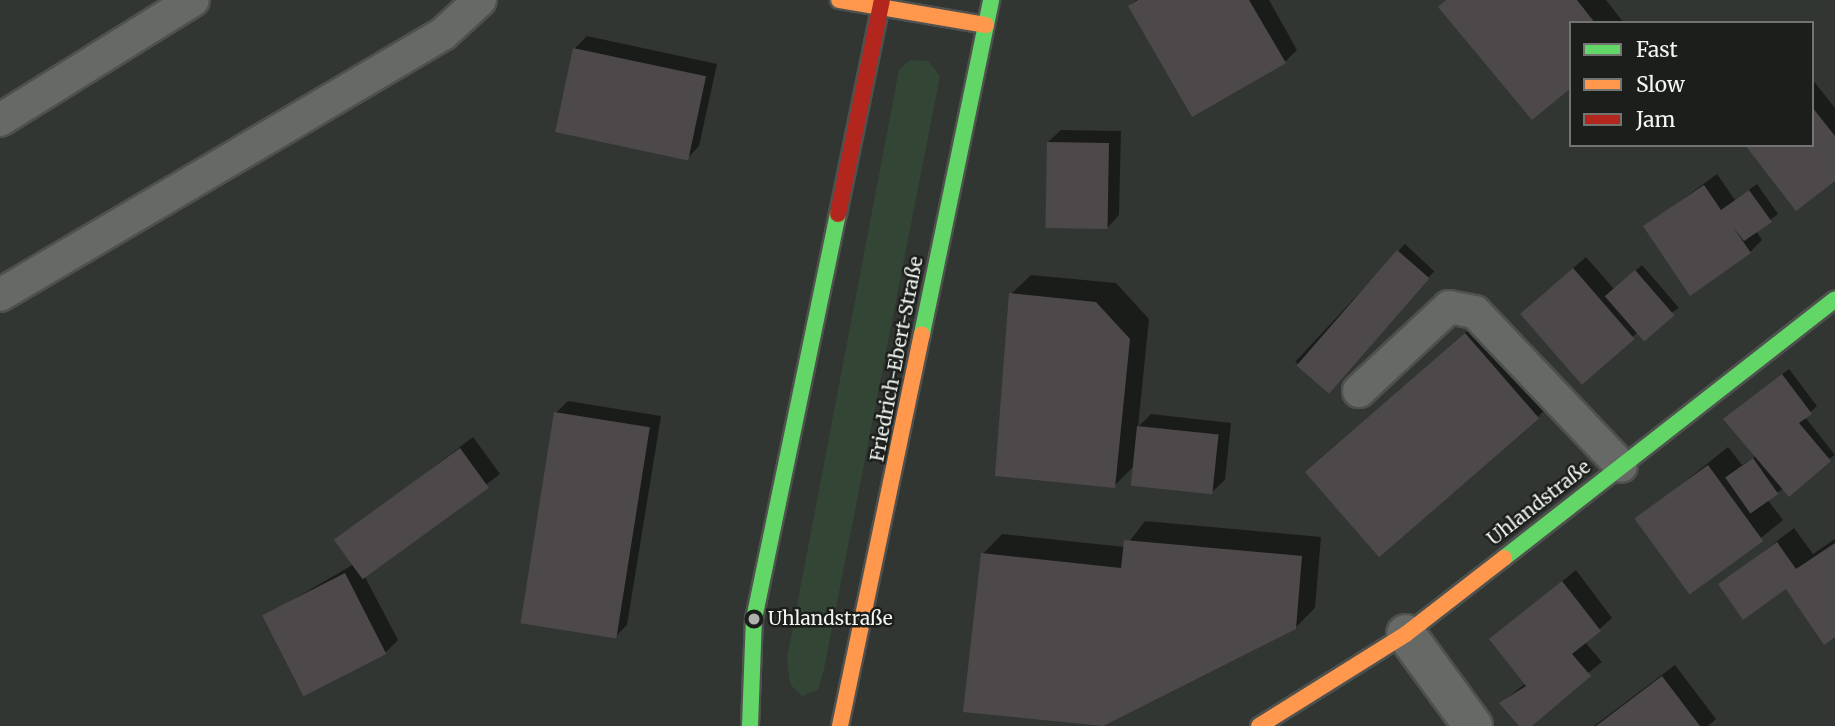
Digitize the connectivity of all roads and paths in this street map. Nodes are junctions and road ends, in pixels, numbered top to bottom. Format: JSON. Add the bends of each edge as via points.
{"nodes":[{"id":1,"x":193,"y":0,"type":"edge"},
{"id":2,"x":480,"y":0,"type":"edge"},
{"id":3,"x":839,"y":0,"type":"edge"},
{"id":4,"x":990,"y":0,"type":"edge"},
{"id":5,"x":881,"y":2,"type":"edge"},
{"id":6,"x":986,"y":25,"type":"junction"},
{"id":7,"x":0,"y":120,"type":"edge"},
{"id":8,"x":0,"y":295,"type":"edge"},
{"id":9,"x":1835,"y":299,"type":"edge"},
{"id":10,"x":1359,"y":391,"type":"dead end"},
{"id":11,"x":1621,"y":466,"type":"junction"},
{"id":12,"x":1406,"y":634,"type":"junction"},
{"id":13,"x":750,"y":726,"type":"edge"},
{"id":14,"x":840,"y":726,"type":"edge"},
{"id":15,"x":1259,"y":726,"type":"edge"},
{"id":16,"x":1473,"y":726,"type":"edge"}],
"edges":[{"from":1,"to":7,"type":"lane"},
{"from":2,"to":8,"type":"lane","via":[[443,34]]},
{"from":3,"to":5,"type":"street"},
{"from":4,"to":6,"type":"street","name":"Friedrich-Ebert-Straße"},
{"from":5,"to":6,"type":"street"},
{"from":5,"to":13,"type":"street","via":[[754,619]]},
{"from":6,"to":14,"type":"street","name":"Friedrich-Ebert-Straße"},
{"from":9,"to":11,"type":"street","name":"Uhlandstraße"},
{"from":10,"to":11,"type":"lane","via":[[1449,307],[1475,312]]},
{"from":11,"to":12,"type":"street","name":"Uhlandstraße"},
{"from":12,"to":15,"type":"street","name":"Uhlandstraße"},
{"from":12,"to":16,"type":"street"}]}
